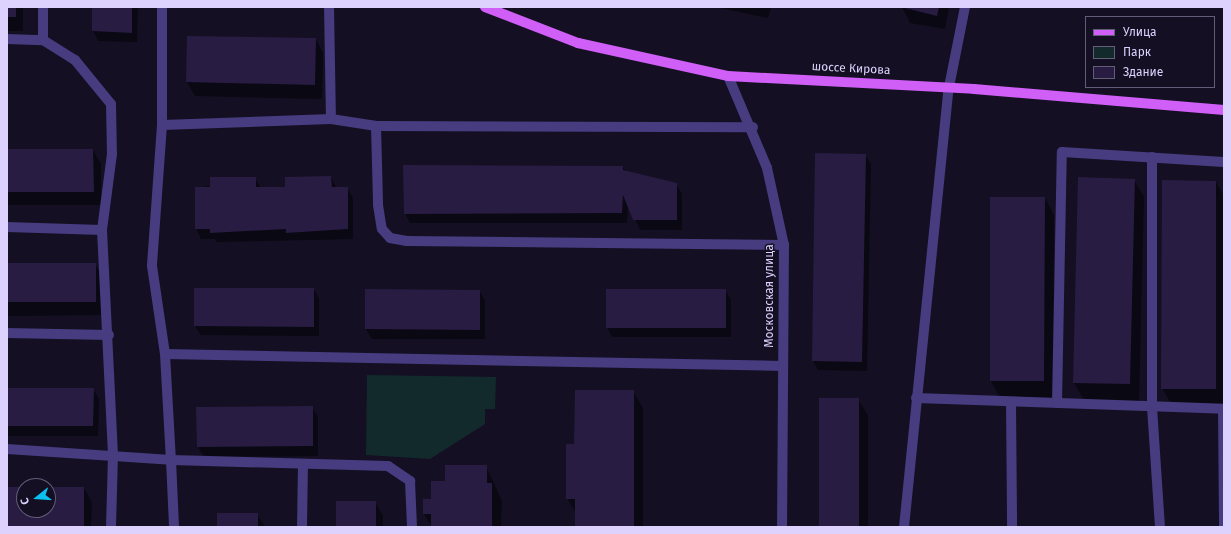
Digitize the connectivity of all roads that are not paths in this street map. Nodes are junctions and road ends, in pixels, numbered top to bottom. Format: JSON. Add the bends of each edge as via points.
{"nodes":[{"id":1,"x":44,"y":7,"type":"edge"},
{"id":2,"x":162,"y":7,"type":"edge"},
{"id":3,"x":329,"y":7,"type":"edge"},
{"id":4,"x":485,"y":7,"type":"edge"},
{"id":5,"x":965,"y":7,"type":"edge"},
{"id":6,"x":7,"y":39,"type":"edge"},
{"id":7,"x":43,"y":40,"type":"junction"},
{"id":8,"x":728,"y":76,"type":"junction"},
{"id":9,"x":949,"y":87,"type":"junction"},
{"id":10,"x":1224,"y":110,"type":"edge"},
{"id":11,"x":332,"y":119,"type":"junction"},
{"id":12,"x":162,"y":126,"type":"junction"},
{"id":13,"x":376,"y":126,"type":"junction"},
{"id":14,"x":753,"y":127,"type":"junction"},
{"id":15,"x":1152,"y":157,"type":"junction"},
{"id":16,"x":1224,"y":162,"type":"edge"},
{"id":17,"x":7,"y":227,"type":"edge"},
{"id":18,"x":102,"y":230,"type":"junction"},
{"id":19,"x":784,"y":245,"type":"junction"},
{"id":20,"x":7,"y":333,"type":"edge"},
{"id":21,"x":109,"y":335,"type":"junction"},
{"id":22,"x":165,"y":354,"type":"junction"},
{"id":23,"x":783,"y":366,"type":"junction"},
{"id":24,"x":916,"y":398,"type":"junction"},
{"id":25,"x":1011,"y":402,"type":"junction"},
{"id":26,"x":1057,"y":403,"type":"junction"},
{"id":27,"x":1152,"y":407,"type":"junction"},
{"id":28,"x":1223,"y":410,"type":"edge"},
{"id":29,"x":7,"y":449,"type":"edge"},
{"id":30,"x":113,"y":456,"type":"junction"},
{"id":31,"x":171,"y":460,"type":"junction"},
{"id":32,"x":303,"y":464,"type":"junction"},
{"id":33,"x":111,"y":527,"type":"edge"},
{"id":34,"x":174,"y":527,"type":"edge"},
{"id":35,"x":302,"y":527,"type":"edge"},
{"id":36,"x":412,"y":527,"type":"edge"},
{"id":37,"x":782,"y":527,"type":"edge"},
{"id":38,"x":904,"y":527,"type":"edge"},
{"id":39,"x":1012,"y":527,"type":"edge"},
{"id":40,"x":1160,"y":527,"type":"edge"},
{"id":41,"x":1224,"y":527,"type":"edge"}],
"edges":[{"from":1,"to":7,"type":"street"},
{"from":2,"to":12,"type":"street"},
{"from":3,"to":11,"type":"street"},
{"from":4,"to":8,"type":"main road","name":"шоссе Кирова","via":[[578,43]]},
{"from":5,"to":9,"type":"street"},
{"from":6,"to":7,"type":"street"},
{"from":7,"to":18,"type":"street","via":[[75,60],[112,104],[112,154]]},
{"from":8,"to":9,"type":"main road","name":"шоссе Кирова"},
{"from":8,"to":14,"type":"street","name":"Московская улица"},
{"from":9,"to":10,"type":"main road","name":"шоссе Кирова"},
{"from":9,"to":24,"type":"street"},
{"from":11,"to":12,"type":"street"},
{"from":11,"to":13,"type":"street"},
{"from":12,"to":22,"type":"street","via":[[152,266]]},
{"from":13,"to":14,"type":"street"},
{"from":13,"to":19,"type":"street","via":[[378,205],[382,229],[390,238],[407,241]]},
{"from":14,"to":19,"type":"street","name":"Московская улица","via":[[776,202]]},
{"from":15,"to":16,"type":"street"},
{"from":15,"to":26,"type":"street","via":[[1062,152]]},
{"from":15,"to":27,"type":"street"},
{"from":17,"to":18,"type":"street"},
{"from":18,"to":21,"type":"street"},
{"from":19,"to":23,"type":"street","name":"Московская улица"},
{"from":20,"to":21,"type":"street"},
{"from":21,"to":30,"type":"street"},
{"from":22,"to":23,"type":"street"},
{"from":22,"to":31,"type":"street"},
{"from":23,"to":37,"type":"street","name":"Московская улица"},
{"from":24,"to":25,"type":"street"},
{"from":24,"to":38,"type":"street"},
{"from":25,"to":26,"type":"street"},
{"from":25,"to":39,"type":"street"},
{"from":26,"to":27,"type":"street"},
{"from":27,"to":28,"type":"street"},
{"from":27,"to":40,"type":"street"},
{"from":28,"to":41,"type":"street"},
{"from":29,"to":30,"type":"street"},
{"from":30,"to":31,"type":"street"},
{"from":30,"to":33,"type":"street"},
{"from":31,"to":32,"type":"street"},
{"from":31,"to":34,"type":"street"},
{"from":32,"to":35,"type":"street"},
{"from":32,"to":36,"type":"street","via":[[388,466],[410,481]]}]}
